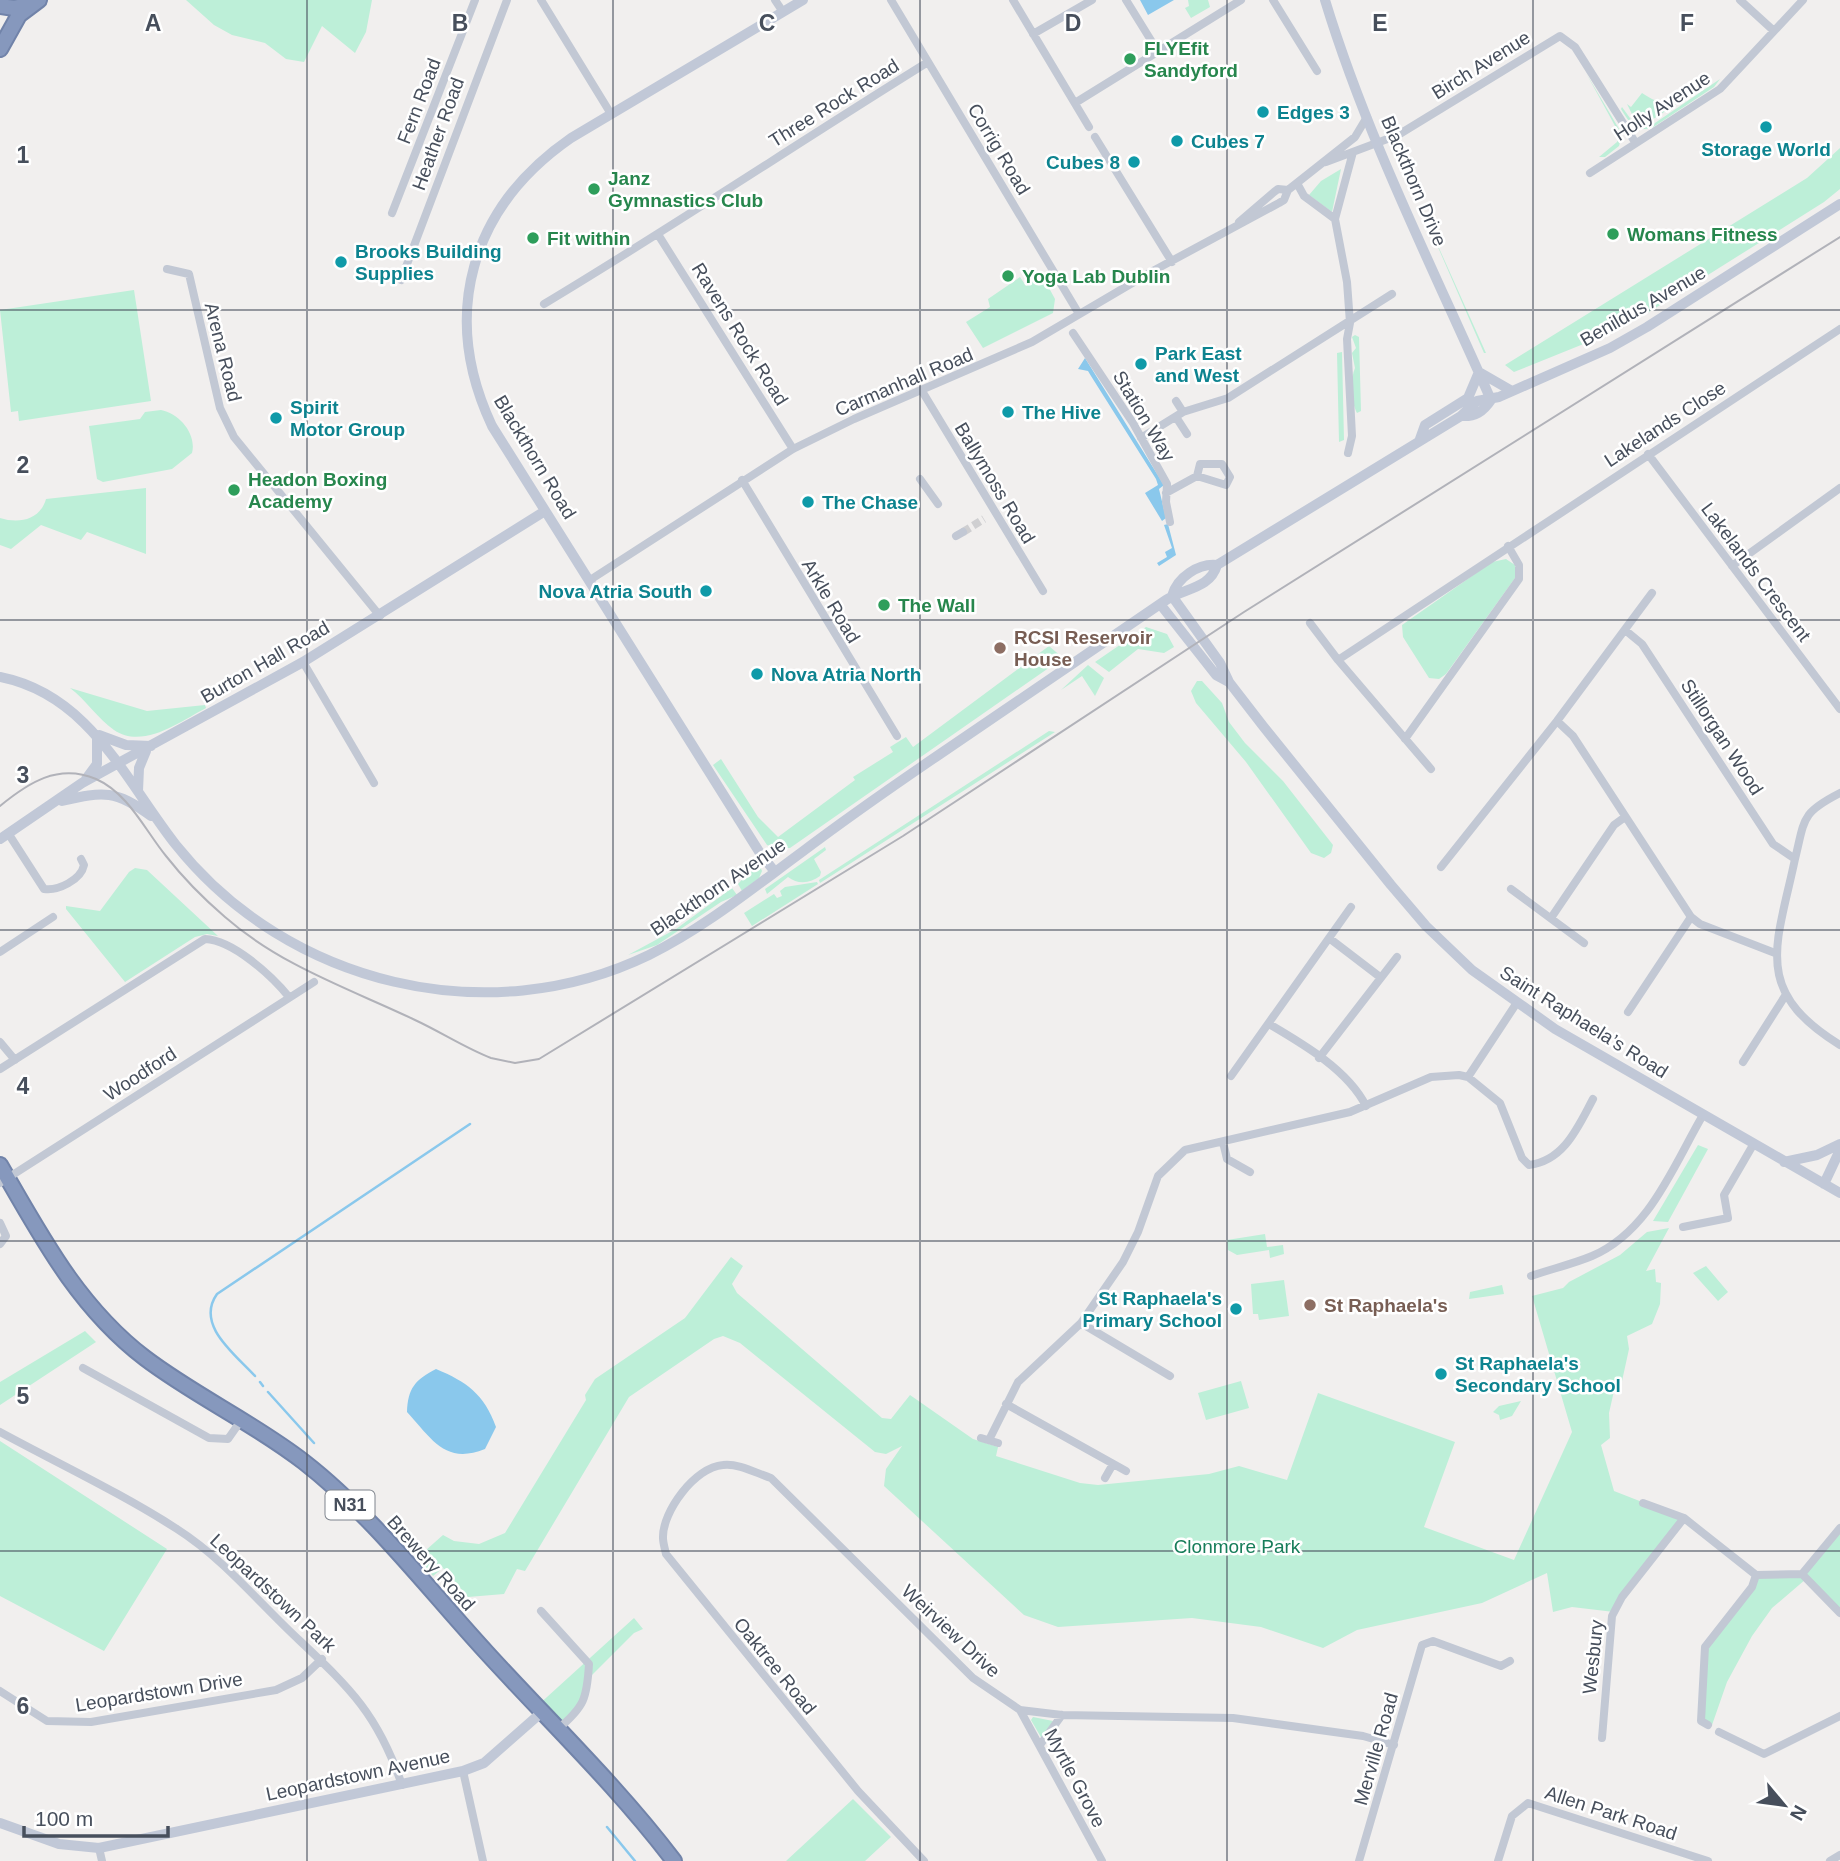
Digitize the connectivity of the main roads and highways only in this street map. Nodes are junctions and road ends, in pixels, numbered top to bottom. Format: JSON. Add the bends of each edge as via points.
{"nodes":[{"id":1,"x":38,"y":1,"type":"edge"},
{"id":2,"x":0,"y":6,"type":"edge"},
{"id":3,"x":0,"y":49,"type":"edge"},
{"id":4,"x":2,"y":1175,"type":"edge"},
{"id":5,"x":674,"y":1861,"type":"edge"}],
"edges":[{"from":1,"to":2,"type":"highway","via":[[14,8]]},
{"from":1,"to":3,"type":"highway","via":[[19,15]]},
{"from":4,"to":5,"type":"highway","name":"Brewery Road","number":"N31","via":[[54,1259],[110,1327],[172,1377],[304,1462],[356,1510]]}]}
